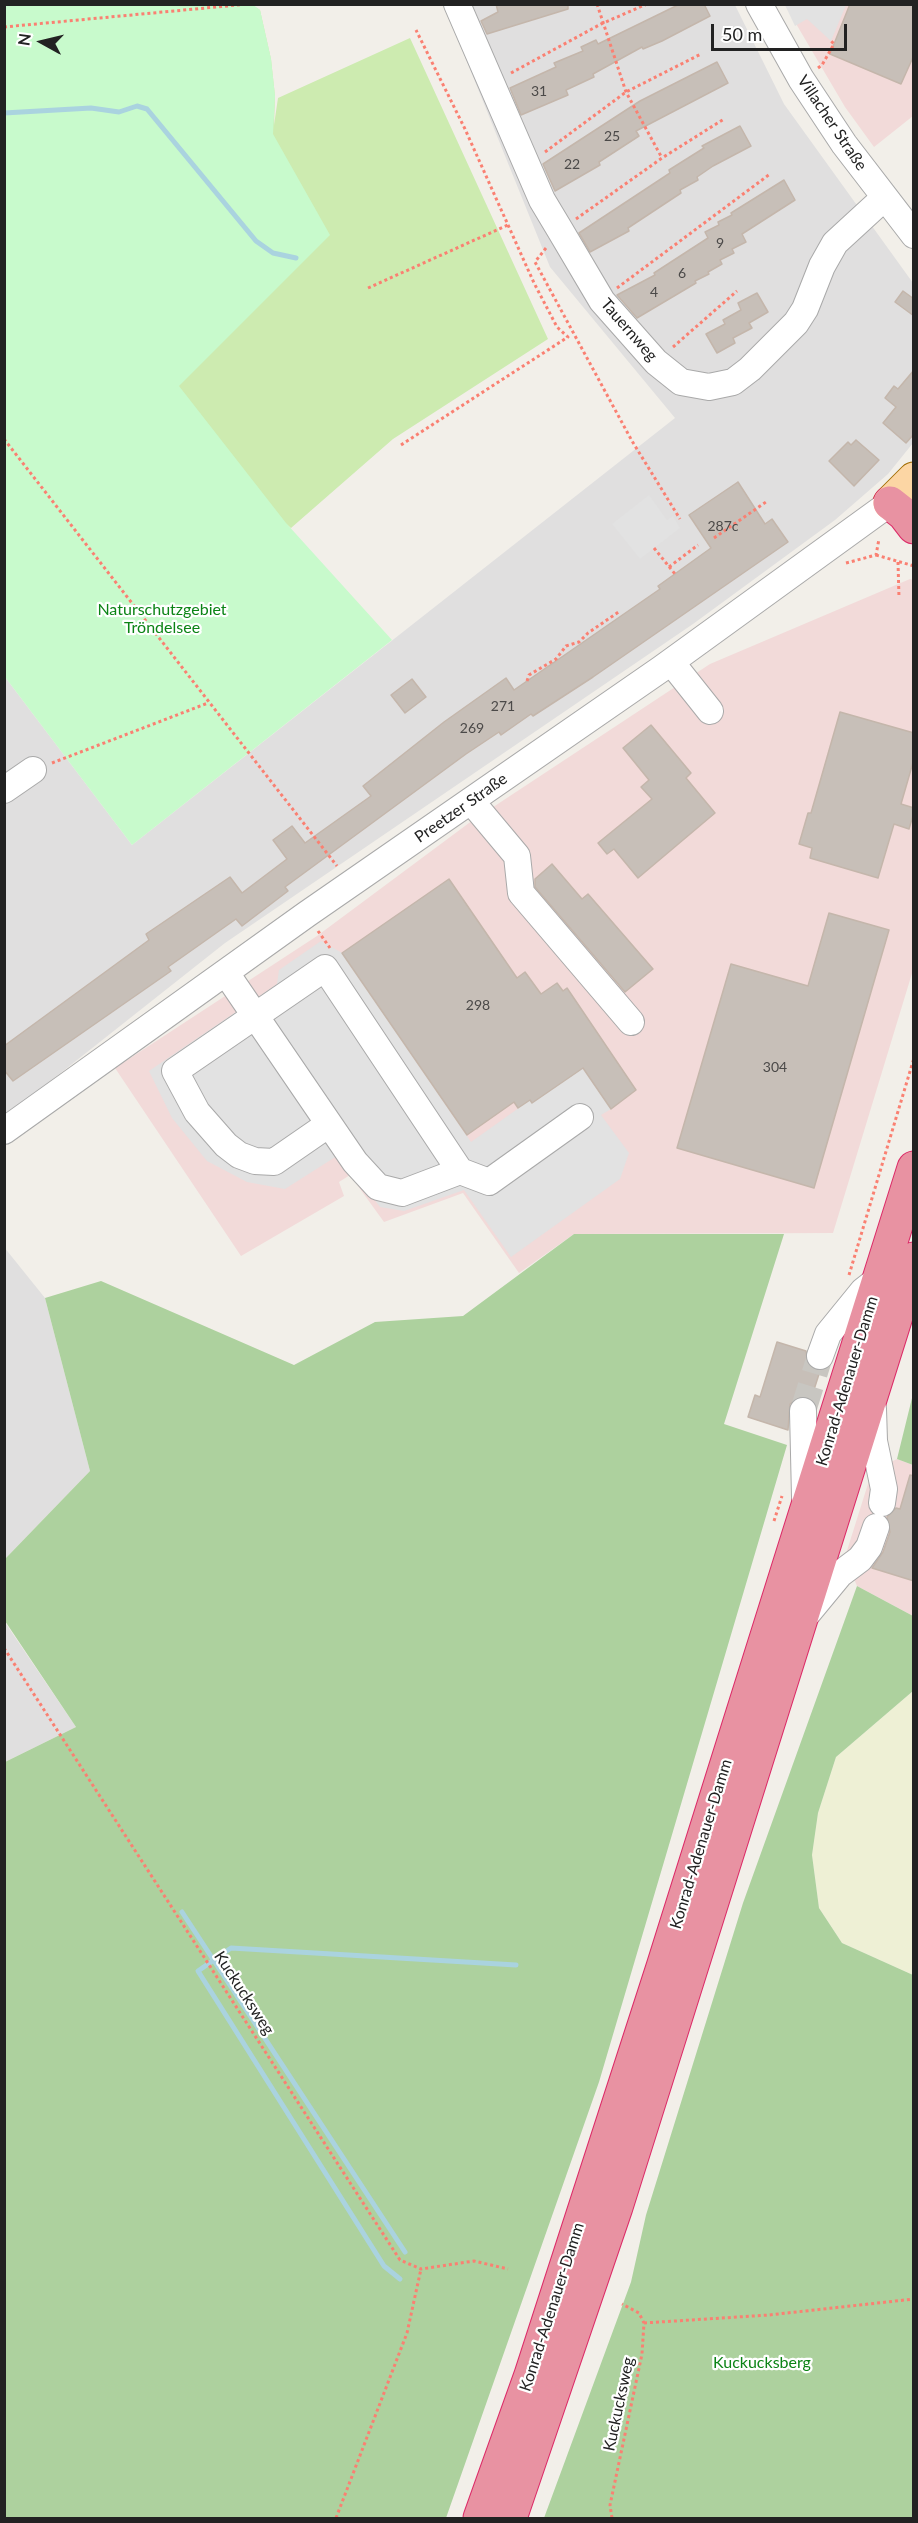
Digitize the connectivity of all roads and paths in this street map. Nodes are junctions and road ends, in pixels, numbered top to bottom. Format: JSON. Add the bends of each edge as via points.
{"nodes":[{"id":1,"x":248,"y":4,"type":"edge"},
{"id":2,"x":457,"y":4,"type":"edge"},
{"id":3,"x":597,"y":4,"type":"edge"},
{"id":4,"x":647,"y":4,"type":"edge"},
{"id":5,"x":759,"y":4,"type":"edge"},
{"id":6,"x":601,"y":24,"type":"junction"},
{"id":7,"x":4,"y":27,"type":"edge"},
{"id":8,"x":416,"y":30,"type":"dead end"},
{"id":9,"x":831,"y":41,"type":"dead end"},
{"id":10,"x":701,"y":54,"type":"dead end"},
{"id":11,"x":822,"y":65,"type":"dead end"},
{"id":12,"x":490,"y":82,"type":"junction"},
{"id":13,"x":626,"y":92,"type":"junction"},
{"id":14,"x":724,"y":119,"type":"dead end"},
{"id":15,"x":662,"y":158,"type":"junction"},
{"id":16,"x":527,"y":165,"type":"junction"},
{"id":17,"x":770,"y":174,"type":"dead end"},
{"id":18,"x":884,"y":198,"type":"junction"},
{"id":19,"x":508,"y":225,"type":"junction"},
{"id":20,"x":560,"y":230,"type":"junction"},
{"id":21,"x":914,"y":235,"type":"edge"},
{"id":22,"x":368,"y":288,"type":"dead end"},
{"id":23,"x":737,"y":291,"type":"dead end"},
{"id":24,"x":602,"y":301,"type":"junction"},
{"id":25,"x":657,"y":362,"type":"junction"},
{"id":26,"x":4,"y":439,"type":"edge"},
{"id":27,"x":401,"y":445,"type":"dead end"},
{"id":28,"x":914,"y":479,"type":"edge"},
{"id":29,"x":766,"y":502,"type":"dead end"},
{"id":30,"x":890,"y":503,"type":"junction"},
{"id":31,"x":680,"y":519,"type":"dead end"},
{"id":32,"x":914,"y":527,"type":"edge"},
{"id":33,"x":714,"y":538,"type":"dead end"},
{"id":34,"x":698,"y":544,"type":"dead end"},
{"id":35,"x":654,"y":548,"type":"dead end"},
{"id":36,"x":876,"y":555,"type":"dead end"},
{"id":37,"x":898,"y":562,"type":"junction"},
{"id":38,"x":914,"y":566,"type":"edge"},
{"id":39,"x":669,"y":567,"type":"junction"},
{"id":40,"x":675,"y":574,"type":"dead end"},
{"id":41,"x":899,"y":598,"type":"dead end"},
{"id":42,"x":620,"y":611,"type":"dead end"},
{"id":43,"x":671,"y":662,"type":"junction"},
{"id":44,"x":527,"y":681,"type":"dead end"},
{"id":45,"x":208,"y":703,"type":"junction"},
{"id":46,"x":710,"y":711,"type":"dead end"},
{"id":47,"x":33,"y":770,"type":"joint"},
{"id":48,"x":4,"y":790,"type":"edge"},
{"id":49,"x":471,"y":801,"type":"junction"},
{"id":50,"x":351,"y":884,"type":"junction"},
{"id":51,"x":307,"y":914,"type":"junction"},
{"id":52,"x":325,"y":968,"type":"junction"},
{"id":53,"x":226,"y":973,"type":"junction"},
{"id":54,"x":255,"y":1016,"type":"junction"},
{"id":55,"x":631,"y":1022,"type":"dead end"},
{"id":56,"x":580,"y":1117,"type":"dead end"},
{"id":57,"x":329,"y":1124,"type":"junction"},
{"id":58,"x":4,"y":1131,"type":"edge"},
{"id":59,"x":914,"y":1168,"type":"edge"},
{"id":60,"x":460,"y":1172,"type":"junction"},
{"id":61,"x":914,"y":1259,"type":"edge"},
{"id":62,"x":880,"y":1277,"type":"junction"},
{"id":63,"x":820,"y":1356,"type":"tunnel mouth"},
{"id":64,"x":873,"y":1389,"type":"junction"},
{"id":65,"x":803,"y":1411,"type":"tunnel mouth"},
{"id":66,"x":804,"y":1518,"type":"junction"},
{"id":67,"x":798,"y":1626,"type":"junction"},
{"id":68,"x":4,"y":1648,"type":"edge"},
{"id":69,"x":421,"y":2269,"type":"junction"},
{"id":70,"x":508,"y":2269,"type":"dead end"},
{"id":71,"x":914,"y":2299,"type":"edge"},
{"id":72,"x":622,"y":2304,"type":"dead end"},
{"id":73,"x":644,"y":2323,"type":"junction"},
{"id":74,"x":336,"y":2518,"type":"edge"},
{"id":75,"x":480,"y":2518,"type":"edge"},
{"id":76,"x":510,"y":2518,"type":"edge"},
{"id":77,"x":612,"y":2518,"type":"edge"}],
"edges":[{"from":1,"to":7,"type":"path"},
{"from":2,"to":12,"type":"street","name":"Tauernweg"},
{"from":3,"to":6,"type":"path"},
{"from":4,"to":6,"type":"path"},
{"from":5,"to":18,"type":"street","name":"Villacher Straße","via":[[801,79]]},
{"from":6,"to":12,"type":"path"},
{"from":6,"to":13,"type":"path"},
{"from":8,"to":19,"type":"path"},
{"from":9,"to":11,"type":"path","via":[[834,44]]},
{"from":10,"to":13,"type":"path"},
{"from":12,"to":16,"type":"street","name":"Tauernweg"},
{"from":13,"to":15,"type":"path"},
{"from":13,"to":16,"type":"path"},
{"from":14,"to":15,"type":"path"},
{"from":15,"to":20,"type":"path"},
{"from":16,"to":20,"type":"street","name":"Tauernweg"},
{"from":17,"to":24,"type":"path"},
{"from":18,"to":21,"type":"street","name":"Villacher Straße"},
{"from":18,"to":25,"type":"street","name":"Tauernweg","via":[[836,243],[796,323],[734,382],[709,387],[681,382]]},
{"from":19,"to":22,"type":"path"},
{"from":19,"to":27,"type":"path","via":[[557,327],[568,337]]},
{"from":20,"to":24,"type":"street","name":"Tauernweg"},
{"from":20,"to":31,"type":"path","via":[[535,262],[632,441]]},
{"from":23,"to":25,"type":"path"},
{"from":24,"to":25,"type":"street","name":"Tauernweg"},
{"from":26,"to":45,"type":"path"},
{"from":28,"to":30,"type":"main road","name":"Preetzer Straße"},
{"from":29,"to":33,"type":"path"},
{"from":30,"to":32,"type":"highway"},
{"from":30,"to":43,"type":"street","name":"Preetzer Straße"},
{"from":34,"to":39,"type":"path"},
{"from":35,"to":39,"type":"path"},
{"from":36,"to":37,"type":"path"},
{"from":37,"to":38,"type":"path"},
{"from":37,"to":41,"type":"path"},
{"from":39,"to":40,"type":"path"},
{"from":42,"to":44,"type":"path","via":[[579,642],[566,646]]},
{"from":43,"to":46,"type":"street"},
{"from":43,"to":49,"type":"street","name":"Preetzer Straße"},
{"from":45,"to":47,"type":"path"},
{"from":45,"to":50,"type":"path"},
{"from":47,"to":48,"type":"street"},
{"from":49,"to":50,"type":"street","name":"Preetzer Straße"},
{"from":49,"to":55,"type":"street","via":[[518,856],[521,893]]},
{"from":50,"to":51,"type":"street","name":"Preetzer Straße"},
{"from":51,"to":52,"type":"path","via":[[332,951]]},
{"from":51,"to":53,"type":"street","name":"Preetzer Straße"},
{"from":52,"to":54,"type":"street"},
{"from":52,"to":60,"type":"street"},
{"from":53,"to":54,"type":"street"},
{"from":53,"to":58,"type":"street","name":"Preetzer Straße"},
{"from":54,"to":57,"type":"street"},
{"from":54,"to":57,"type":"street","via":[[175,1071],[197,1112],[226,1145],[255,1161],[274,1162]]},
{"from":56,"to":60,"type":"street","via":[[489,1182]]},
{"from":57,"to":60,"type":"street","via":[[378,1187],[402,1193]]},
{"from":59,"to":62,"type":"highway","name":"Konrad-Adenauer-Damm"},
{"from":61,"to":64,"type":"highway","name":"Konrad-Adenauer-Damm"},
{"from":62,"to":63,"type":"street","via":[[863,1291],[828,1334]]},
{"from":62,"to":66,"type":"highway","name":"Konrad-Adenauer-Damm"},
{"from":64,"to":67,"type":"highway","name":"Konrad-Adenauer-Damm"},
{"from":64,"to":67,"type":"street","via":[[874,1441],[884,1489],[869,1547],[840,1574]]},
{"from":65,"to":66,"type":"street"},
{"from":66,"to":75,"type":"highway","name":"Konrad-Adenauer-Damm","via":[[531,2375]]},
{"from":67,"to":76,"type":"highway","name":"Konrad-Adenauer-Damm","via":[[616,2207]]},
{"from":68,"to":69,"type":"path","name":"Kuckucksweg","via":[[400,2260]]},
{"from":69,"to":70,"type":"path","via":[[474,2262]]},
{"from":69,"to":74,"type":"path","via":[[407,2333]]},
{"from":71,"to":73,"type":"path","via":[[768,2315]]},
{"from":72,"to":73,"type":"path","via":[[639,2313]]},
{"from":73,"to":77,"type":"path","name":"Kuckucksweg","via":[[642,2354],[610,2505]]}]}
